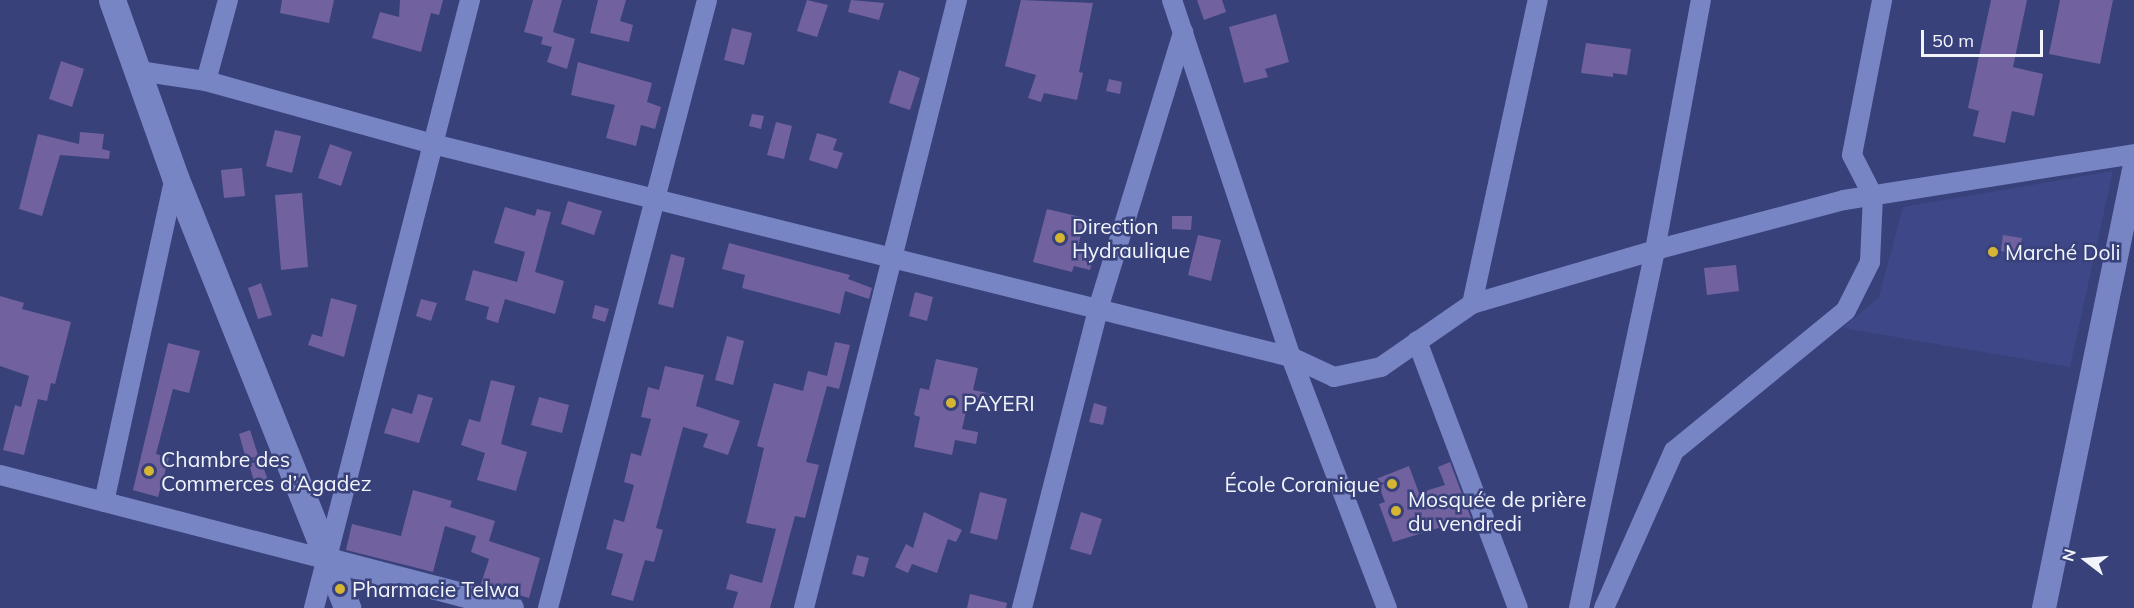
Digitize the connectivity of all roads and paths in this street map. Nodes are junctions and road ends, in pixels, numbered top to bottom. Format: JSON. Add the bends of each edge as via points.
{"nodes":[{"id":1,"x":112,"y":0,"type":"edge"},
{"id":2,"x":228,"y":0,"type":"edge"},
{"id":3,"x":470,"y":0,"type":"edge"},
{"id":4,"x":707,"y":0,"type":"edge"},
{"id":5,"x":957,"y":0,"type":"edge"},
{"id":6,"x":1172,"y":0,"type":"edge"},
{"id":7,"x":1538,"y":0,"type":"edge"},
{"id":8,"x":1701,"y":0,"type":"edge"},
{"id":9,"x":1882,"y":0,"type":"edge"},
{"id":10,"x":1183,"y":32,"type":"junction"},
{"id":11,"x":138,"y":71,"type":"junction"},
{"id":12,"x":206,"y":81,"type":"junction"},
{"id":13,"x":433,"y":144,"type":"junction"},
{"id":14,"x":2134,"y":154,"type":"edge"},
{"id":15,"x":2134,"y":168,"type":"edge"},
{"id":16,"x":175,"y":177,"type":"junction"},
{"id":17,"x":1873,"y":196,"type":"junction"},
{"id":18,"x":655,"y":199,"type":"junction"},
{"id":19,"x":1655,"y":250,"type":"junction"},
{"id":20,"x":893,"y":258,"type":"junction"},
{"id":21,"x":1472,"y":304,"type":"junction"},
{"id":22,"x":1098,"y":309,"type":"junction"},
{"id":23,"x":1417,"y":341,"type":"junction"},
{"id":24,"x":1291,"y":357,"type":"junction"},
{"id":25,"x":0,"y":475,"type":"edge"},
{"id":26,"x":104,"y":502,"type":"junction"},
{"id":27,"x":328,"y":560,"type":"junction"},
{"id":28,"x":314,"y":608,"type":"edge"},
{"id":29,"x":347,"y":608,"type":"edge"},
{"id":30,"x":512,"y":608,"type":"edge"},
{"id":31,"x":548,"y":608,"type":"edge"},
{"id":32,"x":804,"y":608,"type":"edge"},
{"id":33,"x":1022,"y":608,"type":"edge"},
{"id":34,"x":1387,"y":608,"type":"edge"},
{"id":35,"x":1518,"y":608,"type":"edge"},
{"id":36,"x":1579,"y":608,"type":"edge"},
{"id":37,"x":1604,"y":608,"type":"edge"},
{"id":38,"x":2044,"y":608,"type":"edge"}],
"edges":[{"from":1,"to":11,"type":"main road"},
{"from":2,"to":12,"type":"street"},
{"from":3,"to":13,"type":"street"},
{"from":4,"to":18,"type":"street"},
{"from":5,"to":20,"type":"street"},
{"from":6,"to":10,"type":"street"},
{"from":7,"to":21,"type":"street"},
{"from":8,"to":19,"type":"street"},
{"from":9,"to":17,"type":"street","via":[[1852,155]]},
{"from":10,"to":22,"type":"street"},
{"from":10,"to":24,"type":"street"},
{"from":11,"to":12,"type":"street"},
{"from":11,"to":16,"type":"main road"},
{"from":12,"to":13,"type":"street"},
{"from":13,"to":18,"type":"street"},
{"from":13,"to":27,"type":"street"},
{"from":14,"to":17,"type":"street"},
{"from":15,"to":38,"type":"street"},
{"from":16,"to":26,"type":"street"},
{"from":16,"to":27,"type":"main road"},
{"from":17,"to":19,"type":"street","via":[[1844,200]]},
{"from":17,"to":37,"type":"street","via":[[1870,262],[1846,310],[1674,451]]},
{"from":18,"to":20,"type":"street"},
{"from":18,"to":31,"type":"street"},
{"from":19,"to":21,"type":"street"},
{"from":19,"to":36,"type":"street"},
{"from":20,"to":22,"type":"street"},
{"from":20,"to":32,"type":"street"},
{"from":21,"to":23,"type":"street"},
{"from":22,"to":24,"type":"street"},
{"from":22,"to":33,"type":"street"},
{"from":23,"to":24,"type":"street","via":[[1380,367],[1334,377]]},
{"from":23,"to":35,"type":"street"},
{"from":24,"to":34,"type":"street"},
{"from":25,"to":26,"type":"street"},
{"from":26,"to":27,"type":"street"},
{"from":27,"to":28,"type":"street"},
{"from":27,"to":29,"type":"main road"},
{"from":27,"to":30,"type":"street"}]}
